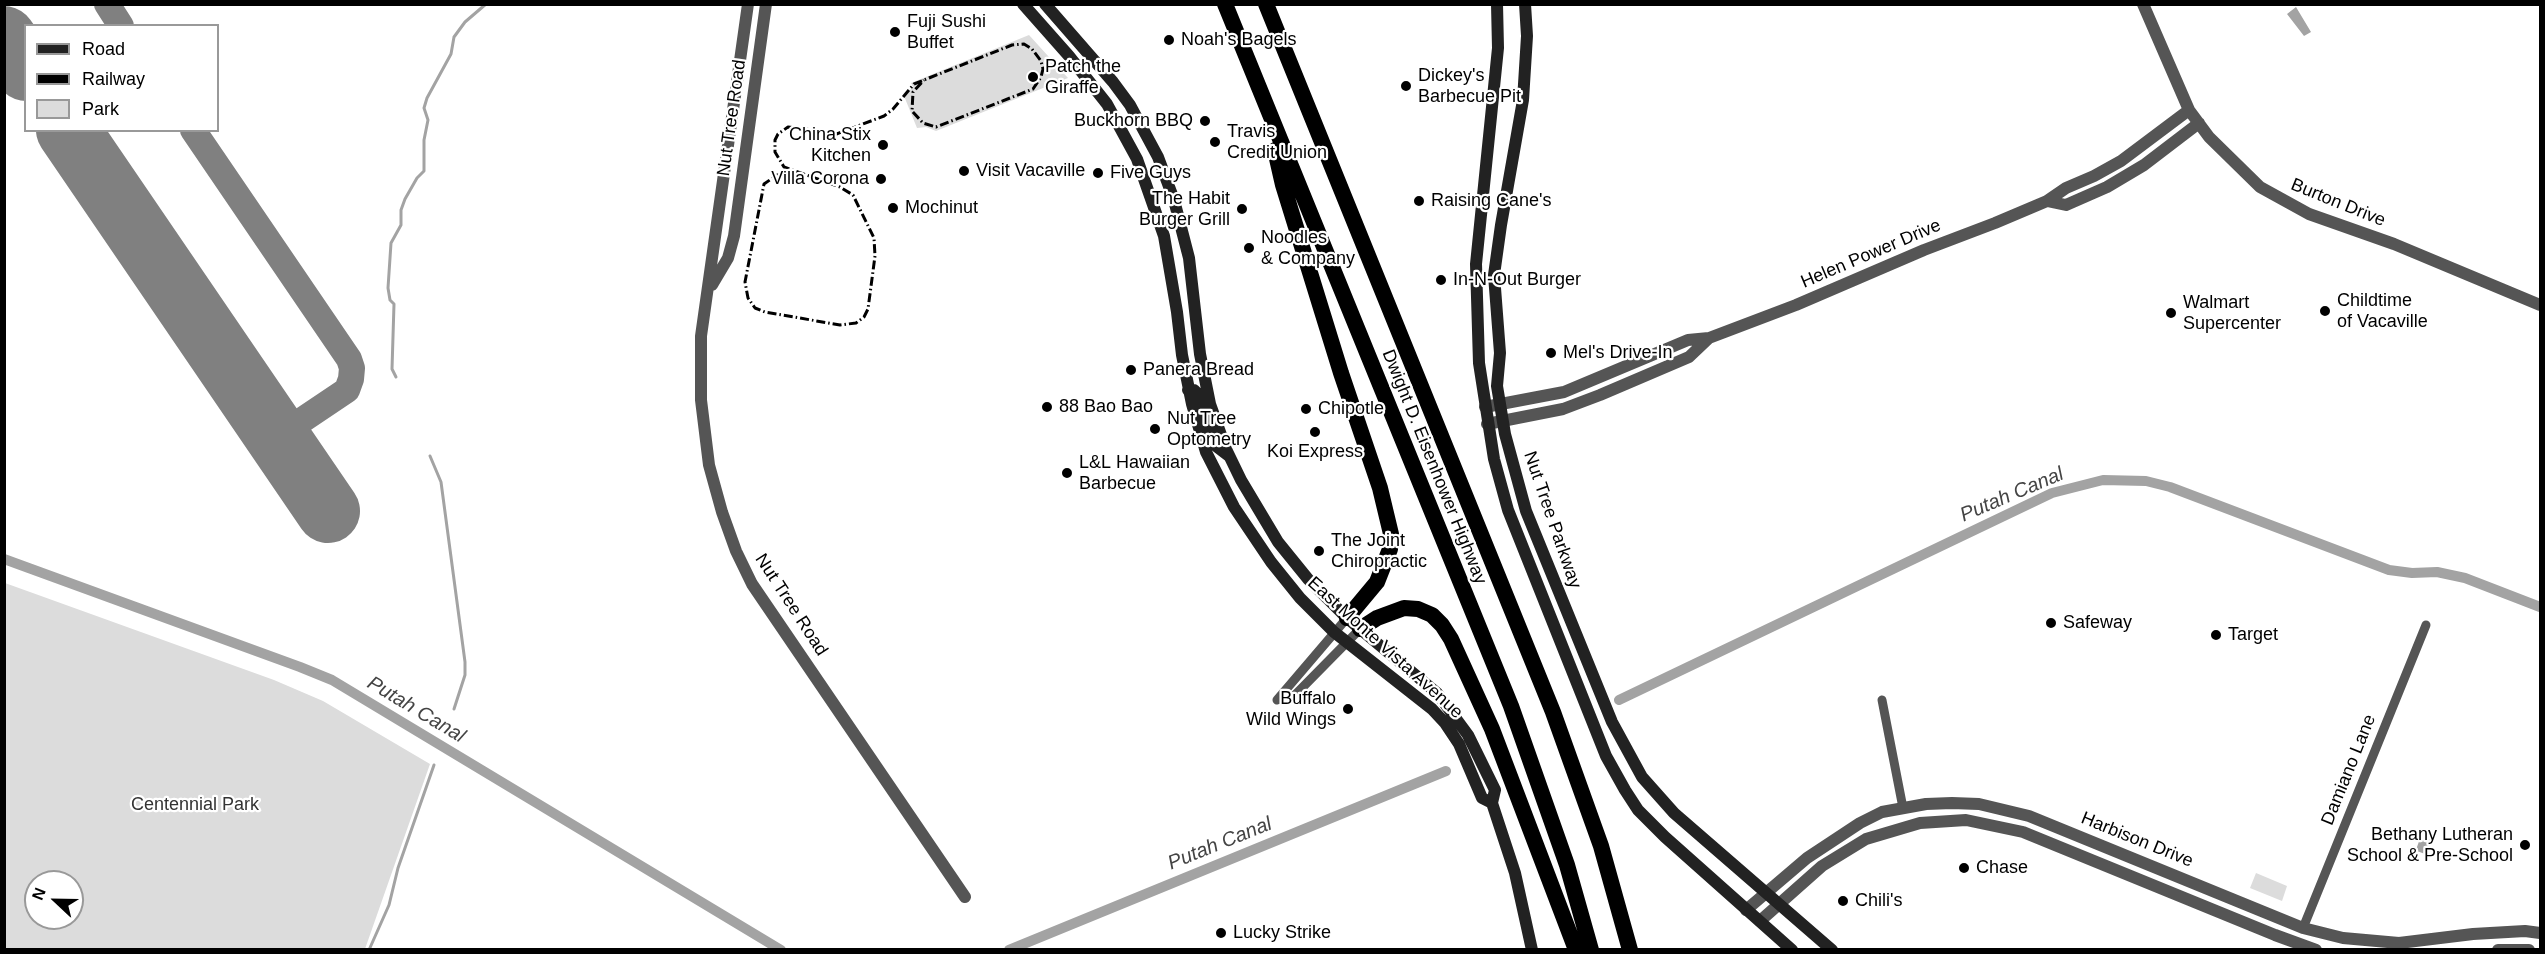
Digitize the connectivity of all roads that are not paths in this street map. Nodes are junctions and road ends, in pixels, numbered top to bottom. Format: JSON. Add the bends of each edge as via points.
{"nodes":[{"id":1,"x":748,"y":4,"type":"edge"},
{"id":2,"x":766,"y":4,"type":"edge"},
{"id":3,"x":1023,"y":4,"type":"edge"},
{"id":4,"x":1045,"y":4,"type":"edge"},
{"id":5,"x":1225,"y":4,"type":"edge"},
{"id":6,"x":1266,"y":4,"type":"edge"},
{"id":7,"x":1497,"y":4,"type":"edge"},
{"id":8,"x":1525,"y":4,"type":"edge"},
{"id":9,"x":2143,"y":4,"type":"edge"},
{"id":10,"x":1264,"y":102,"type":"junction"},
{"id":11,"x":2189,"y":110,"type":"junction"},
{"id":12,"x":2199,"y":123,"type":"junction"},
{"id":13,"x":2047,"y":201,"type":"junction"},
{"id":14,"x":717,"y":234,"type":"junction"},
{"id":15,"x":734,"y":236,"type":"junction"},
{"id":16,"x":1173,"y":281,"type":"junction"},
{"id":17,"x":708,"y":291,"type":"junction"},
{"id":18,"x":2541,"y":305,"type":"edge"},
{"id":19,"x":1709,"y":338,"type":"junction"},
{"id":20,"x":1204,"y":377,"type":"junction"},
{"id":21,"x":1188,"y":390,"type":"junction"},
{"id":22,"x":1499,"y":404,"type":"junction"},
{"id":23,"x":1485,"y":407,"type":"junction"},
{"id":24,"x":1503,"y":422,"type":"junction"},
{"id":25,"x":1487,"y":424,"type":"junction"},
{"id":26,"x":1230,"y":457,"type":"junction"},
{"id":27,"x":1353,"y":623,"type":"junction"},
{"id":28,"x":2426,"y":625,"type":"dead end"},
{"id":29,"x":1334,"y":632,"type":"junction"},
{"id":30,"x":1347,"y":643,"type":"junction"},
{"id":31,"x":1882,"y":700,"type":"dead end"},
{"id":32,"x":1492,"y":803,"type":"junction"},
{"id":33,"x":1903,"y":808,"type":"junction"},
{"id":34,"x":1767,"y":891,"type":"junction"},
{"id":35,"x":965,"y":897,"type":"dead end"},
{"id":36,"x":1780,"y":903,"type":"junction"},
{"id":37,"x":1746,"y":910,"type":"junction"},
{"id":38,"x":1760,"y":921,"type":"junction"},
{"id":39,"x":2303,"y":928,"type":"junction"},
{"id":40,"x":2541,"y":933,"type":"edge"},
{"id":41,"x":1532,"y":950,"type":"edge"},
{"id":42,"x":1576,"y":950,"type":"edge"},
{"id":43,"x":1591,"y":950,"type":"edge"},
{"id":44,"x":1630,"y":950,"type":"edge"},
{"id":45,"x":1792,"y":950,"type":"edge"},
{"id":46,"x":1832,"y":950,"type":"edge"},
{"id":47,"x":2316,"y":950,"type":"edge"},
{"id":48,"x":2498,"y":950,"type":"edge"},
{"id":49,"x":2529,"y":950,"type":"edge"}],
"edges":[{"from":1,"to":14,"type":"street","name":"Nut Tree Road"},
{"from":2,"to":15,"type":"street","name":"Nut Tree Road"},
{"from":3,"to":16,"type":"main road","name":"East Monte Vista Avenue","via":[[1088,80],[1125,135],[1157,212]]},
{"from":4,"to":20,"type":"main road","name":"East Monte Vista Avenue","via":[[1113,82],[1158,157],[1189,258]]},
{"from":5,"to":10,"type":"highway","name":"Dwight D. Eisenhower Highway"},
{"from":6,"to":44,"type":"highway","name":"Dwight D. Eisenhower Highway","via":[[1553,711],[1601,846]]},
{"from":7,"to":23,"type":"main road","name":"Nut Tree Parkway","via":[[1498,48],[1476,264],[1479,363]]},
{"from":8,"to":22,"type":"main road","name":"Nut Tree Parkway","via":[[1523,100],[1494,275]]},
{"from":9,"to":11,"type":"street","name":"Burton Drive"},
{"from":10,"to":27,"type":"highway","via":[[1283,185],[1380,488],[1391,534],[1388,557]]},
{"from":10,"to":43,"type":"highway","name":"Dwight D. Eisenhower Highway","via":[[1511,706],[1567,865]]},
{"from":11,"to":12,"type":"street","name":"Burton Drive"},
{"from":11,"to":13,"type":"street","name":"Helen Power Drive","via":[[2121,161]]},
{"from":12,"to":13,"type":"street","name":"Helen Power Drive","via":[[2144,165],[2107,187],[2066,204]]},
{"from":12,"to":18,"type":"street","name":"Burton Drive","via":[[2247,176],[2275,197]]},
{"from":13,"to":19,"type":"street","name":"Helen Power Drive"},
{"from":14,"to":15,"type":"street"},
{"from":14,"to":17,"type":"street","name":"Nut Tree Road"},
{"from":15,"to":17,"type":"street","name":"Nut Tree Road","via":[[729,258]]},
{"from":16,"to":20,"type":"main road","via":[[1182,292],[1192,367],[1195,374]]},
{"from":16,"to":21,"type":"main road","name":"East Monte Vista Avenue"},
{"from":17,"to":35,"type":"street","name":"Nut Tree Road","via":[[700,360],[704,434],[719,503],[736,551],[752,584]]},
{"from":19,"to":22,"type":"street","name":"Helen Power Drive","via":[[1688,340],[1564,392]]},
{"from":19,"to":24,"type":"street","name":"Helen Power Drive","via":[[1689,357],[1600,395],[1563,409]]},
{"from":20,"to":26,"type":"main road","name":"East Monte Vista Avenue"},
{"from":21,"to":26,"type":"main road","via":[[1198,394],[1216,446]]},
{"from":21,"to":29,"type":"main road","name":"East Monte Vista Avenue","via":[[1206,453],[1245,527],[1300,598]]},
{"from":22,"to":23,"type":"street","name":"Helen Power Drive"},
{"from":22,"to":24,"type":"main road","name":"Nut Tree Parkway"},
{"from":23,"to":25,"type":"main road","name":"Nut Tree Parkway"},
{"from":24,"to":25,"type":"street","name":"Helen Power Drive"},
{"from":24,"to":34,"type":"main road","name":"Nut Tree Parkway","via":[[1526,511],[1628,755],[1674,813]]},
{"from":25,"to":37,"type":"main road","name":"Nut Tree Parkway","via":[[1508,510],[1606,756],[1638,810]]},
{"from":26,"to":27,"type":"main road","name":"East Monte Vista Avenue","via":[[1278,542]]},
{"from":27,"to":29,"type":"street"},
{"from":27,"to":30,"type":"street"},
{"from":27,"to":32,"type":"main road","name":"East Monte Vista Avenue","via":[[1437,693],[1455,715],[1495,790]]},
{"from":27,"to":42,"type":"highway","via":[[1404,608],[1432,615],[1442,625],[1492,729]]},
{"from":28,"to":39,"type":"street","name":"Damiano Lane"},
{"from":29,"to":30,"type":"main road","name":"East Monte Vista Avenue"},
{"from":29,"to":30,"type":"street","via":[[1277,700],[1295,695]]},
{"from":30,"to":32,"type":"main road","name":"East Monte Vista Avenue","via":[[1445,723],[1459,744],[1482,798]]},
{"from":31,"to":33,"type":"street"},
{"from":32,"to":41,"type":"main road","name":"East Monte Vista Avenue","via":[[1515,873]]},
{"from":33,"to":34,"type":"street","name":"Harbison Drive","via":[[1882,812],[1838,836]]},
{"from":33,"to":39,"type":"street","name":"Harbison Drive","via":[[1939,803],[1978,804],[2029,816]]},
{"from":34,"to":36,"type":"main road","name":"Nut Tree Parkway"},
{"from":34,"to":37,"type":"street","name":"Harbison Drive"},
{"from":36,"to":38,"type":"street","name":"Harbison Drive"},
{"from":36,"to":46,"type":"main road","name":"Nut Tree Parkway"},
{"from":36,"to":47,"type":"street","name":"Harbison Drive","via":[[1822,866],[1866,839],[1920,823],[1966,820],[2023,832]]},
{"from":37,"to":38,"type":"main road","name":"Nut Tree Parkway"},
{"from":38,"to":45,"type":"main road","name":"Nut Tree Parkway"},
{"from":39,"to":40,"type":"street","name":"Harbison Drive","via":[[2343,938],[2399,943],[2484,933]]},
{"from":48,"to":49,"type":"street"}]}
